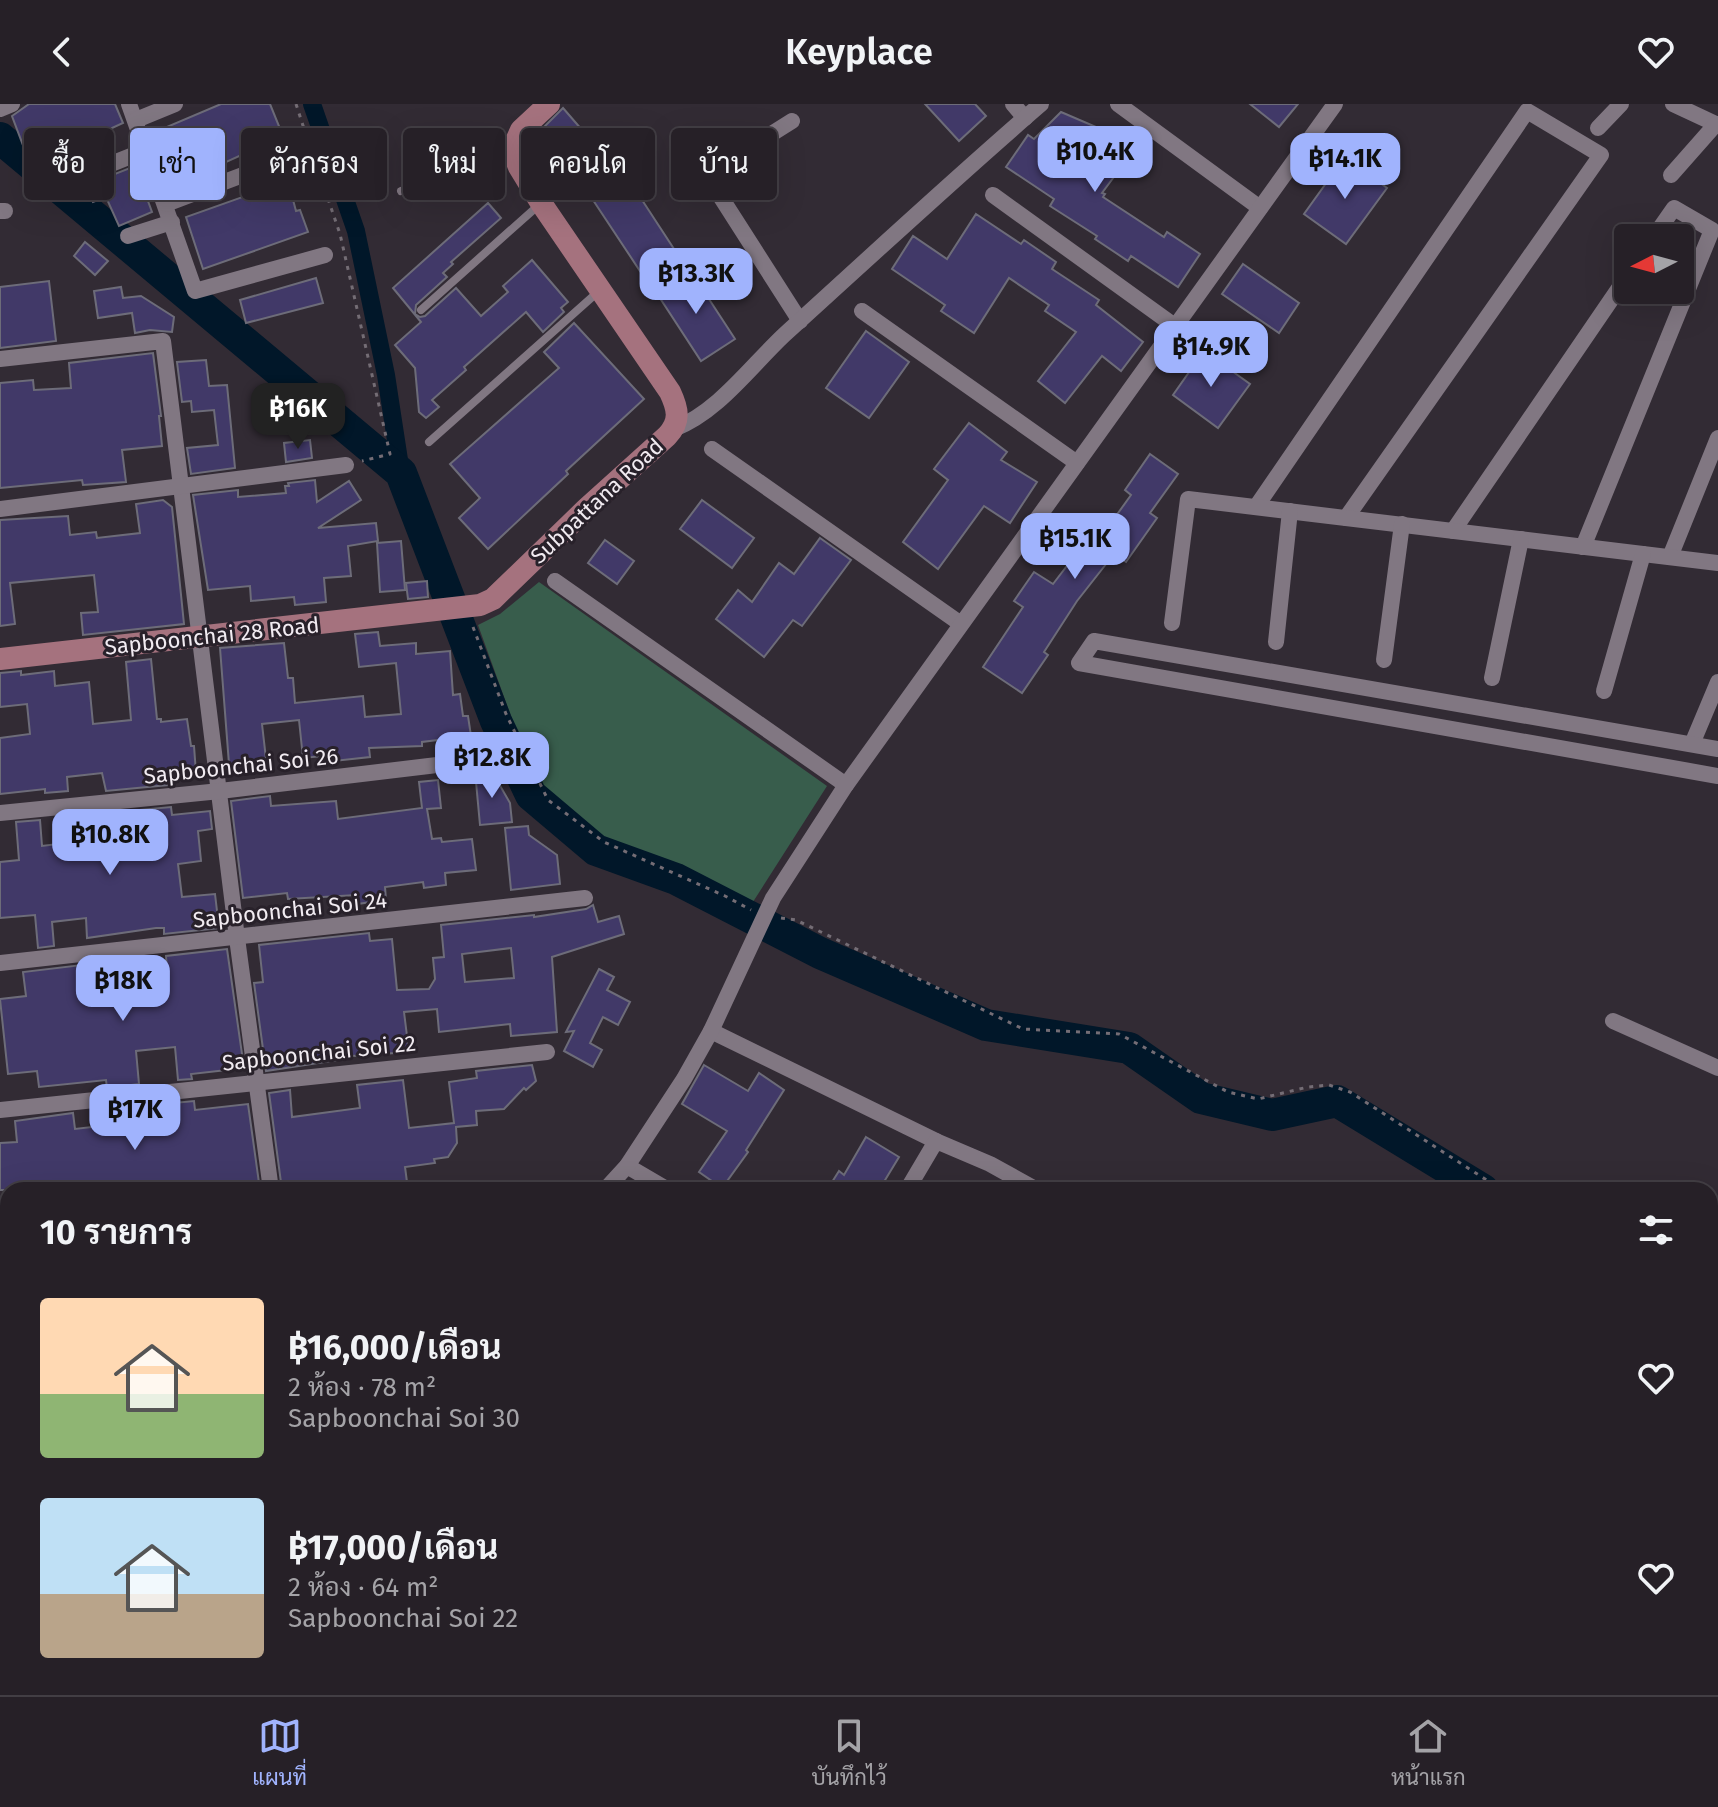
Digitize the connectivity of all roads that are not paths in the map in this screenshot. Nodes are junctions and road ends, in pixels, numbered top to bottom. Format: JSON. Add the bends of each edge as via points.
{"nodes":[{"id":1,"x":12,"y":104,"type":"edge"},
{"id":2,"x":129,"y":104,"type":"edge"},
{"id":3,"x":175,"y":104,"type":"edge"},
{"id":4,"x":549,"y":104,"type":"edge"},
{"id":5,"x":1013,"y":104,"type":"edge"},
{"id":6,"x":1041,"y":104,"type":"edge"},
{"id":7,"x":1118,"y":104,"type":"edge"},
{"id":8,"x":1335,"y":104,"type":"edge"},
{"id":9,"x":1621,"y":104,"type":"edge"},
{"id":10,"x":1673,"y":104,"type":"edge"},
{"id":11,"x":1697,"y":108,"type":"edge"},
{"id":12,"x":0,"y":109,"type":"edge"},
{"id":13,"x":1025,"y":118,"type":"junction"},
{"id":14,"x":136,"y":120,"type":"junction"},
{"id":15,"x":792,"y":121,"type":"dead end"},
{"id":16,"x":1717,"y":124,"type":"edge"},
{"id":17,"x":139,"y":128,"type":"edge"},
{"id":18,"x":1598,"y":128,"type":"dead end"},
{"id":19,"x":777,"y":130,"type":"edge"},
{"id":20,"x":512,"y":150,"type":"junction"},
{"id":21,"x":1671,"y":175,"type":"dead end"},
{"id":22,"x":241,"y":178,"type":"edge"},
{"id":23,"x":401,"y":191,"type":"dead end"},
{"id":24,"x":993,"y":195,"type":"dead end"},
{"id":25,"x":165,"y":200,"type":"edge"},
{"id":26,"x":722,"y":200,"type":"edge"},
{"id":27,"x":541,"y":203,"type":"junction"},
{"id":28,"x":166,"y":204,"type":"junction"},
{"id":29,"x":1260,"y":208,"type":"junction"},
{"id":30,"x":172,"y":222,"type":"junction"},
{"id":31,"x":1663,"y":224,"type":"edge"},
{"id":32,"x":128,"y":236,"type":"dead end"},
{"id":33,"x":325,"y":255,"type":"dead end"},
{"id":34,"x":1694,"y":274,"type":"edge"},
{"id":35,"x":601,"y":290,"type":"junction"},
{"id":36,"x":1614,"y":295,"type":"edge"},
{"id":37,"x":1682,"y":304,"type":"edge"},
{"id":38,"x":421,"y":310,"type":"dead end"},
{"id":39,"x":862,"y":311,"type":"dead end"},
{"id":40,"x":800,"y":321,"type":"junction"},
{"id":41,"x":1176,"y":327,"type":"junction"},
{"id":42,"x":0,"y":359,"type":"edge"},
{"id":43,"x":674,"y":429,"type":"junction"},
{"id":44,"x":1718,"y":438,"type":"edge"},
{"id":45,"x":429,"y":442,"type":"dead end"},
{"id":46,"x":712,"y":449,"type":"dead end"},
{"id":47,"x":1077,"y":463,"type":"junction"},
{"id":48,"x":346,"y":465,"type":"road end"},
{"id":49,"x":182,"y":487,"type":"junction"},
{"id":50,"x":1256,"y":507,"type":"junction"},
{"id":51,"x":0,"y":509,"type":"edge"},
{"id":52,"x":1290,"y":511,"type":"junction"},
{"id":53,"x":1346,"y":518,"type":"junction"},
{"id":54,"x":1402,"y":524,"type":"junction"},
{"id":55,"x":1453,"y":531,"type":"junction"},
{"id":56,"x":1521,"y":539,"type":"junction"},
{"id":57,"x":1583,"y":547,"type":"junction"},
{"id":58,"x":1643,"y":554,"type":"junction"},
{"id":59,"x":1670,"y":557,"type":"junction"},
{"id":60,"x":1718,"y":563,"type":"edge"},
{"id":61,"x":555,"y":581,"type":"dead end"},
{"id":62,"x":483,"y":604,"type":"joint"},
{"id":63,"x":1172,"y":623,"type":"dead end"},
{"id":64,"x":961,"y":624,"type":"junction"},
{"id":65,"x":201,"y":637,"type":"junction"},
{"id":66,"x":1276,"y":642,"type":"dead end"},
{"id":67,"x":0,"y":659,"type":"edge"},
{"id":68,"x":1384,"y":660,"type":"dead end"},
{"id":69,"x":1492,"y":678,"type":"dead end"},
{"id":70,"x":1718,"y":682,"type":"edge"},
{"id":71,"x":1604,"y":691,"type":"dead end"},
{"id":72,"x":1692,"y":744,"type":"junction"},
{"id":73,"x":1718,"y":749,"type":"edge"},
{"id":74,"x":487,"y":759,"type":"dead end"},
{"id":75,"x":1718,"y":776,"type":"edge"},
{"id":76,"x":846,"y":785,"type":"junction"},
{"id":77,"x":220,"y":791,"type":"junction"},
{"id":78,"x":0,"y":813,"type":"edge"},
{"id":79,"x":585,"y":898,"type":"dead end"},
{"id":80,"x":237,"y":938,"type":"junction"},
{"id":81,"x":0,"y":963,"type":"edge"},
{"id":82,"x":1613,"y":1021,"type":"dead end"},
{"id":83,"x":711,"y":1031,"type":"junction"},
{"id":84,"x":547,"y":1052,"type":"dead end"},
{"id":85,"x":1718,"y":1068,"type":"edge"},
{"id":86,"x":256,"y":1082,"type":"junction"},
{"id":87,"x":0,"y":1110,"type":"edge"},
{"id":88,"x":936,"y":1141,"type":"junction"},
{"id":89,"x":627,"y":1166,"type":"junction"},
{"id":90,"x":270,"y":1182,"type":"edge"},
{"id":91,"x":612,"y":1182,"type":"edge"},
{"id":92,"x":654,"y":1182,"type":"edge"},
{"id":93,"x":912,"y":1182,"type":"edge"},
{"id":94,"x":1023,"y":1182,"type":"edge"}],
"edges":[{"from":1,"to":12,"type":"street"},
{"from":2,"to":14,"type":"street"},
{"from":3,"to":14,"type":"street"},
{"from":4,"to":20,"type":"street","via":[[521,130]]},
{"from":5,"to":13,"type":"street"},
{"from":6,"to":13,"type":"street"},
{"from":7,"to":29,"type":"street"},
{"from":8,"to":29,"type":"street"},
{"from":9,"to":18,"type":"street"},
{"from":10,"to":11,"type":"street"},
{"from":11,"to":16,"type":"street"},
{"from":13,"to":40,"type":"street"},
{"from":14,"to":17,"type":"street"},
{"from":15,"to":19,"type":"street"},
{"from":16,"to":21,"type":"street"},
{"from":20,"to":23,"type":"lane"},
{"from":20,"to":27,"type":"street","name":"Subpattana Road"},
{"from":22,"to":28,"type":"street"},
{"from":24,"to":41,"type":"street"},
{"from":25,"to":28,"type":"street"},
{"from":26,"to":40,"type":"street"},
{"from":27,"to":35,"type":"street","name":"Subpattana Road"},
{"from":27,"to":38,"type":"lane"},
{"from":28,"to":30,"type":"street"},
{"from":29,"to":41,"type":"street"},
{"from":30,"to":32,"type":"street"},
{"from":30,"to":33,"type":"street","via":[[195,291]]},
{"from":31,"to":34,"type":"street","via":[[1674,208],[1712,230]]},
{"from":35,"to":43,"type":"street","name":"Subpattana Road","via":[[670,392],[678,418]]},
{"from":35,"to":45,"type":"lane"},
{"from":36,"to":55,"type":"street"},
{"from":37,"to":57,"type":"street"},
{"from":39,"to":47,"type":"street"},
{"from":40,"to":43,"type":"street","via":[[709,408]]},
{"from":41,"to":47,"type":"street"},
{"from":42,"to":49,"type":"street","via":[[163,341]]},
{"from":43,"to":62,"type":"street","name":"Subpattana Road"},
{"from":44,"to":59,"type":"street"},
{"from":46,"to":64,"type":"street"},
{"from":47,"to":64,"type":"street"},
{"from":48,"to":49,"type":"street"},
{"from":49,"to":51,"type":"street"},
{"from":49,"to":65,"type":"street"},
{"from":50,"to":52,"type":"street"},
{"from":50,"to":53,"type":"street","via":[[1527,111],[1601,155]]},
{"from":50,"to":63,"type":"street","via":[[1188,499]]},
{"from":52,"to":53,"type":"street"},
{"from":52,"to":66,"type":"street"},
{"from":53,"to":54,"type":"street"},
{"from":54,"to":55,"type":"street"},
{"from":54,"to":68,"type":"street"},
{"from":55,"to":56,"type":"street"},
{"from":56,"to":57,"type":"street"},
{"from":56,"to":69,"type":"street"},
{"from":57,"to":58,"type":"street"},
{"from":58,"to":59,"type":"street"},
{"from":58,"to":71,"type":"street"},
{"from":59,"to":60,"type":"street"},
{"from":61,"to":76,"type":"street"},
{"from":62,"to":65,"type":"street","name":"Sapboonchai 28 Road"},
{"from":64,"to":76,"type":"street"},
{"from":65,"to":67,"type":"street","name":"Sapboonchai 28 Road"},
{"from":65,"to":77,"type":"street"},
{"from":70,"to":72,"type":"street"},
{"from":72,"to":73,"type":"street"},
{"from":72,"to":75,"type":"street","via":[[1094,641],[1079,663]]},
{"from":74,"to":77,"type":"street","name":"Sapboonchai Soi 26"},
{"from":76,"to":83,"type":"street","via":[[773,898]]},
{"from":77,"to":78,"type":"street","name":"Sapboonchai Soi 26"},
{"from":77,"to":80,"type":"street"},
{"from":79,"to":80,"type":"street","name":"Sapboonchai Soi 24"},
{"from":80,"to":81,"type":"street","name":"Sapboonchai Soi 24"},
{"from":80,"to":86,"type":"street"},
{"from":82,"to":85,"type":"street"},
{"from":83,"to":88,"type":"street"},
{"from":83,"to":89,"type":"street"},
{"from":84,"to":86,"type":"street","name":"Sapboonchai Soi 22"},
{"from":86,"to":87,"type":"street","name":"Sapboonchai Soi 22"},
{"from":86,"to":90,"type":"street"},
{"from":88,"to":93,"type":"street"},
{"from":88,"to":94,"type":"street"},
{"from":89,"to":91,"type":"street"},
{"from":89,"to":92,"type":"street"}]}
